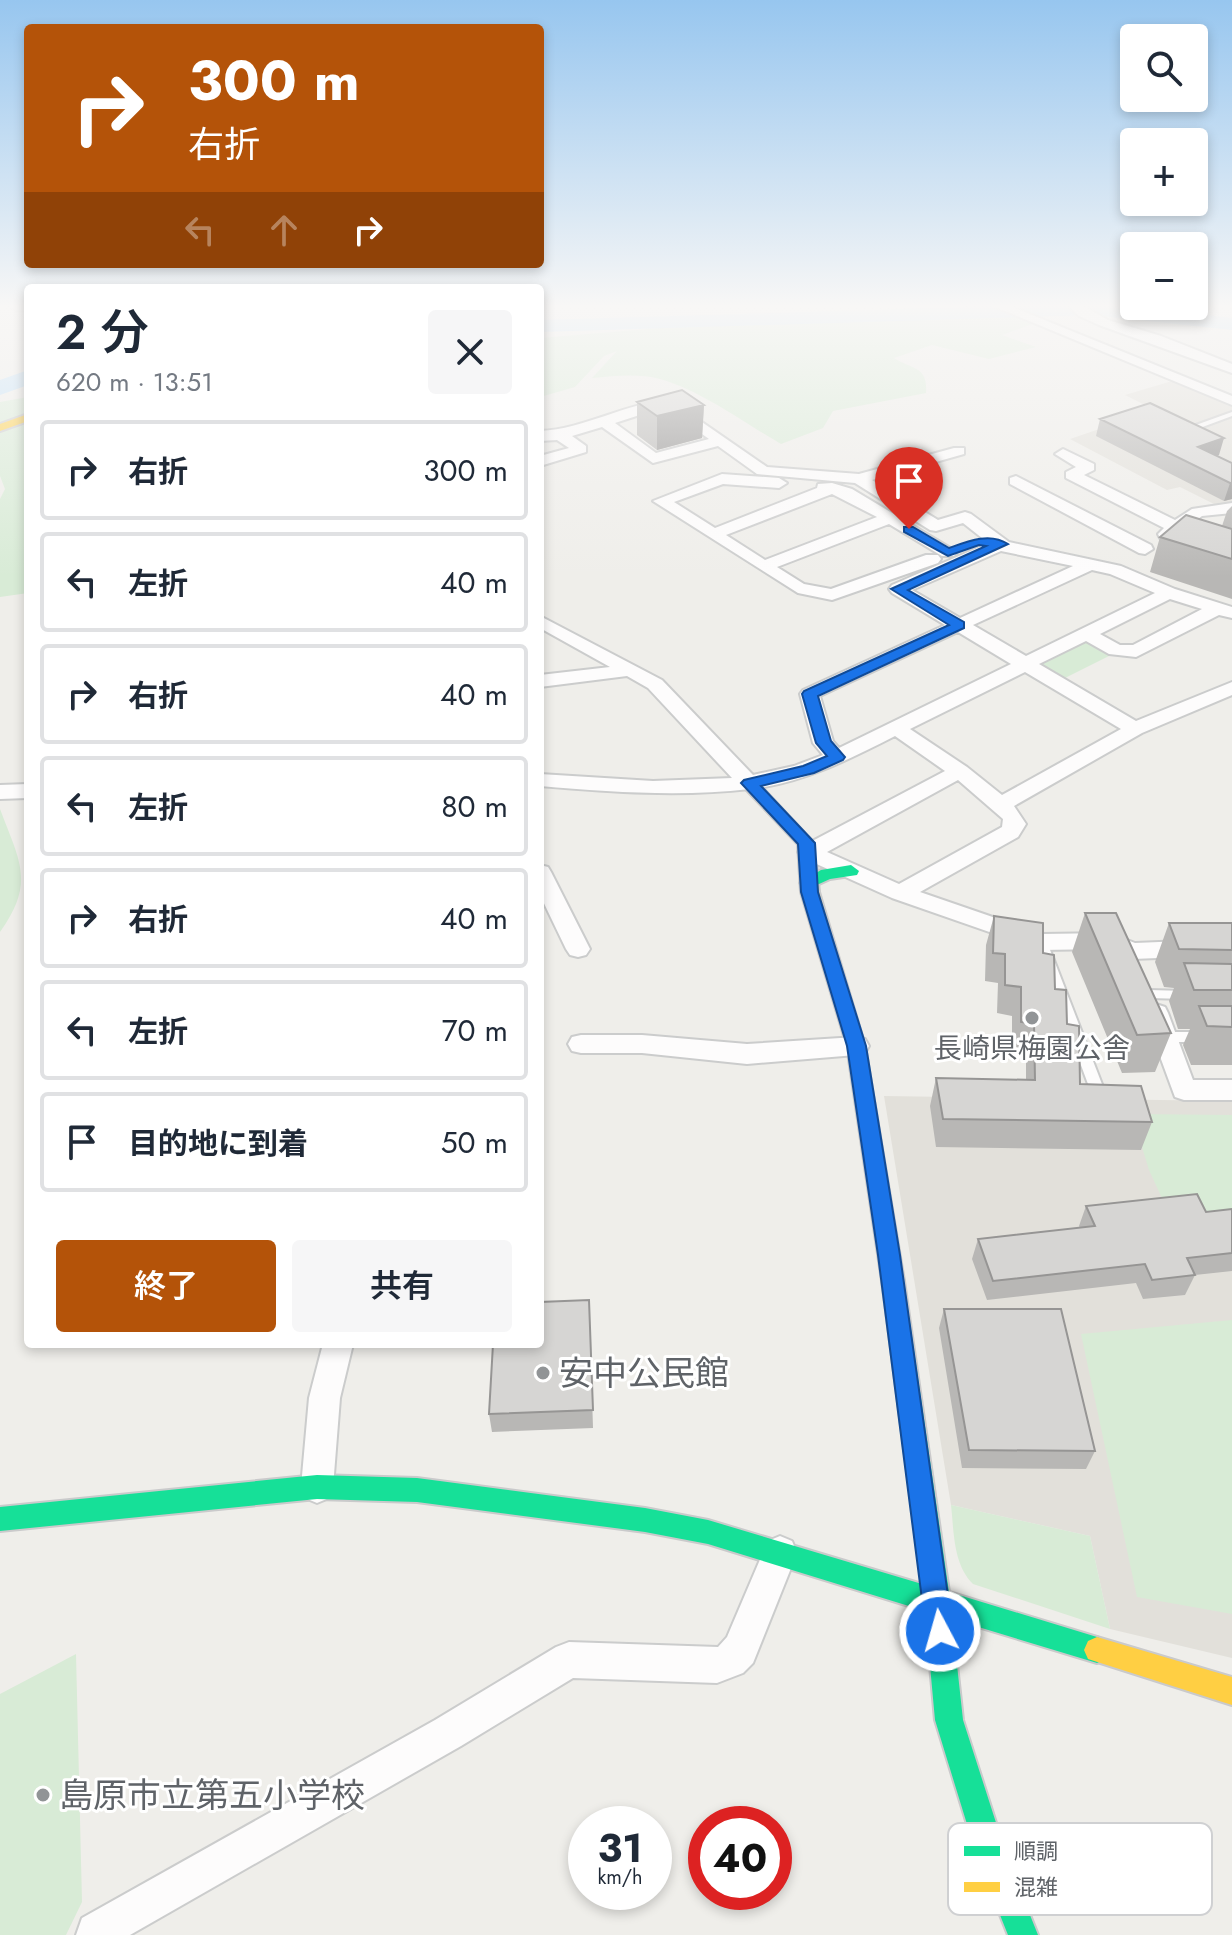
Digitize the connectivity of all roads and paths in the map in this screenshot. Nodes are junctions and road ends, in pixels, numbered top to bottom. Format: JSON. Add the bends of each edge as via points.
{"nodes":[{"id":1,"x":1232,"y":414,"type":"edge"},
{"id":2,"x":24,"y":419,"type":"edge"},
{"id":3,"x":603,"y":421,"type":"junction"},
{"id":4,"x":0,"y":428,"type":"edge"},
{"id":5,"x":1182,"y":431,"type":"edge"},
{"id":6,"x":560,"y":435,"type":"junction"},
{"id":7,"x":544,"y":436,"type":"edge"},
{"id":8,"x":722,"y":440,"type":"junction"},
{"id":9,"x":959,"y":451,"type":"dead end"},
{"id":10,"x":1063,"y":454,"type":"dead end"},
{"id":11,"x":544,"y":460,"type":"edge"},
{"id":12,"x":859,"y":479,"type":"junction"},
{"id":13,"x":1016,"y":481,"type":"dead end"},
{"id":14,"x":832,"y":488,"type":"junction"},
{"id":15,"x":1232,"y":508,"type":"edge"},
{"id":16,"x":889,"y":518,"type":"junction"},
{"id":17,"x":1170,"y":532,"type":"junction"},
{"id":18,"x":714,"y":534,"type":"junction"},
{"id":19,"x":1002,"y":544,"type":"junction"},
{"id":20,"x":1187,"y":546,"type":"edge"},
{"id":21,"x":1145,"y":549,"type":"junction"},
{"id":22,"x":948,"y":552,"type":"junction"},
{"id":23,"x":1091,"y":564,"type":"junction"},
{"id":24,"x":765,"y":566,"type":"junction"},
{"id":25,"x":1115,"y":570,"type":"junction"},
{"id":26,"x":1169,"y":593,"type":"junction"},
{"id":27,"x":1225,"y":611,"type":"edge"},
{"id":28,"x":544,"y":623,"type":"edge"},
{"id":29,"x":959,"y":625,"type":"junction"},
{"id":30,"x":1087,"y":634,"type":"junction"},
{"id":31,"x":1026,"y":665,"type":"junction"},
{"id":32,"x":633,"y":670,"type":"junction"},
{"id":33,"x":544,"y":681,"type":"edge"},
{"id":34,"x":1229,"y":693,"type":"edge"},
{"id":35,"x":896,"y":728,"type":"junction"},
{"id":36,"x":1135,"y":729,"type":"junction"},
{"id":37,"x":837,"y":757,"type":"junction"},
{"id":38,"x":960,"y":771,"type":"junction"},
{"id":39,"x":544,"y":780,"type":"edge"},
{"id":40,"x":749,"y":783,"type":"junction"},
{"id":41,"x":24,"y":791,"type":"edge"},
{"id":42,"x":0,"y":792,"type":"edge"},
{"id":43,"x":1001,"y":804,"type":"junction"},
{"id":44,"x":809,"y":852,"type":"junction"},
{"id":45,"x":851,"y":871,"type":"junction"},
{"id":46,"x":544,"y":880,"type":"edge"},
{"id":47,"x":808,"y":883,"type":"junction"},
{"id":48,"x":900,"y":893,"type":"junction"},
{"id":49,"x":1041,"y":942,"type":"junction"},
{"id":50,"x":1232,"y":947,"type":"edge"},
{"id":51,"x":578,"y":949,"type":"dead end"},
{"id":52,"x":1133,"y":951,"type":"junction"},
{"id":53,"x":1149,"y":994,"type":"junction"},
{"id":54,"x":1204,"y":995,"type":"edge"},
{"id":55,"x":1165,"y":1037,"type":"junction"},
{"id":56,"x":1232,"y":1037,"type":"edge"},
{"id":57,"x":581,"y":1044,"type":"dead end"},
{"id":58,"x":856,"y":1046,"type":"junction"},
{"id":59,"x":1232,"y":1090,"type":"edge"},
{"id":60,"x":1098,"y":1092,"type":"edge"},
{"id":61,"x":337,"y":1348,"type":"edge"},
{"id":62,"x":317,"y":1487,"type":"junction"},
{"id":63,"x":0,"y":1519,"type":"edge"},
{"id":64,"x":780,"y":1553,"type":"junction"},
{"id":65,"x":937,"y":1601,"type":"junction"},
{"id":66,"x":1232,"y":1691,"type":"edge"},
{"id":67,"x":981,"y":1823,"type":"edge"},
{"id":68,"x":1015,"y":1915,"type":"edge"},
{"id":69,"x":96,"y":1935,"type":"edge"},
{"id":70,"x":1023,"y":1935,"type":"edge"}],
"edges":[{"from":1,"to":5,"type":"lane"},
{"from":2,"to":4,"type":"main road"},
{"from":3,"to":6,"type":"street"},
{"from":3,"to":8,"type":"street","via":[[670,404]]},
{"from":3,"to":8,"type":"street","via":[[653,458]]},
{"from":6,"to":7,"type":"street"},
{"from":6,"to":11,"type":"street","via":[[581,449]]},
{"from":8,"to":12,"type":"street","via":[[770,474]]},
{"from":9,"to":12,"type":"street"},
{"from":10,"to":17,"type":"street","via":[[1088,467],[1072,475]]},
{"from":12,"to":19,"type":"street","via":[[936,526],[965,517]]},
{"from":13,"to":21,"type":"street"},
{"from":14,"to":16,"type":"street"},
{"from":14,"to":18,"type":"street"},
{"from":14,"to":18,"type":"street","via":[[722,479],[661,501]]},
{"from":15,"to":17,"type":"street","via":[[1206,509]]},
{"from":16,"to":22,"type":"street"},
{"from":16,"to":24,"type":"street"},
{"from":17,"to":20,"type":"street"},
{"from":17,"to":21,"type":"street"},
{"from":18,"to":24,"type":"street"},
{"from":19,"to":22,"type":"street","via":[[978,541]]},
{"from":19,"to":23,"type":"street"},
{"from":19,"to":29,"type":"street","via":[[898,589]]},
{"from":21,"to":25,"type":"street"},
{"from":22,"to":24,"type":"street","via":[[832,595],[798,588]]},
{"from":23,"to":25,"type":"street"},
{"from":23,"to":29,"type":"street"},
{"from":25,"to":26,"type":"street"},
{"from":26,"to":27,"type":"street"},
{"from":26,"to":30,"type":"street"},
{"from":27,"to":30,"type":"street","via":[[1136,651],[1116,650]]},
{"from":28,"to":32,"type":"street"},
{"from":29,"to":31,"type":"street"},
{"from":29,"to":37,"type":"street","via":[[810,694],[823,743]]},
{"from":30,"to":31,"type":"street"},
{"from":31,"to":35,"type":"street"},
{"from":31,"to":36,"type":"street"},
{"from":32,"to":33,"type":"street"},
{"from":32,"to":40,"type":"street","via":[[669,697]]},
{"from":34,"to":36,"type":"street"},
{"from":35,"to":37,"type":"street"},
{"from":35,"to":38,"type":"street"},
{"from":36,"to":43,"type":"street"},
{"from":37,"to":40,"type":"street","via":[[797,773]]},
{"from":38,"to":43,"type":"street"},
{"from":38,"to":44,"type":"street"},
{"from":39,"to":40,"type":"street","via":[[646,788]]},
{"from":40,"to":44,"type":"main road","via":[[803,836]]},
{"from":41,"to":42,"type":"street"},
{"from":43,"to":48,"type":"street","via":[[1013,817],[1010,832]]},
{"from":44,"to":45,"type":"street"},
{"from":44,"to":47,"type":"main road"},
{"from":45,"to":47,"type":"main road"},
{"from":45,"to":48,"type":"street"},
{"from":46,"to":51,"type":"street"},
{"from":47,"to":58,"type":"main road"},
{"from":48,"to":49,"type":"street"},
{"from":49,"to":52,"type":"street","via":[[1109,941]]},
{"from":49,"to":60,"type":"lane"},
{"from":50,"to":52,"type":"street"},
{"from":52,"to":53,"type":"street"},
{"from":53,"to":54,"type":"lane"},
{"from":53,"to":55,"type":"street"},
{"from":55,"to":56,"type":"lane"},
{"from":55,"to":59,"type":"street","via":[[1184,1090]]},
{"from":57,"to":58,"type":"street","via":[[747,1054]]},
{"from":58,"to":65,"type":"main road"},
{"from":61,"to":62,"type":"street","via":[[320,1405]]},
{"from":62,"to":63,"type":"main road"},
{"from":62,"to":64,"type":"main road","via":[[417,1490],[645,1520]]},
{"from":64,"to":65,"type":"main road"},
{"from":64,"to":69,"type":"street","via":[[740,1650],[730,1660],[717,1665],[569,1660]]},
{"from":65,"to":66,"type":"main road"},
{"from":65,"to":67,"type":"main road","via":[[949,1720]]},
{"from":68,"to":70,"type":"main road"}]}
